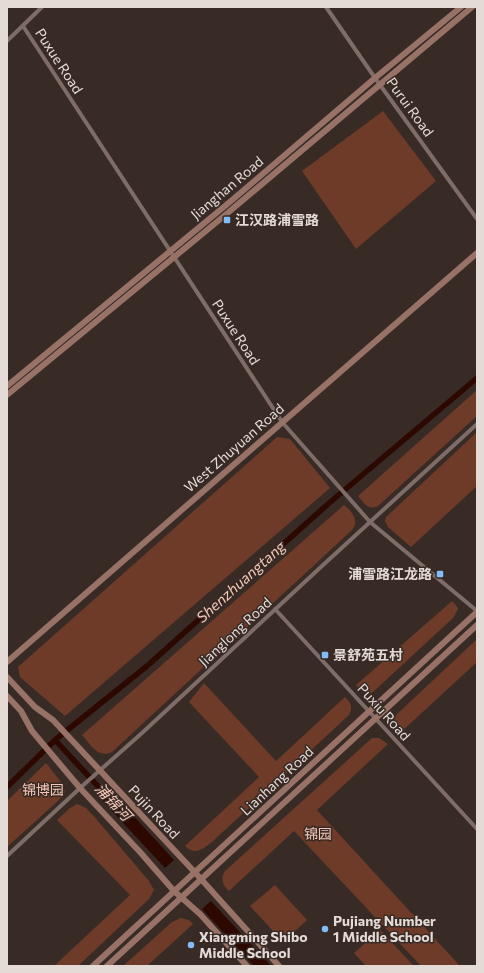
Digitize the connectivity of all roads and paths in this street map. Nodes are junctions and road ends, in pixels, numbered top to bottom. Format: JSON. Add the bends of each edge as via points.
{"nodes":[{"id":1,"x":42,"y":7,"type":"edge"},
{"id":2,"x":326,"y":7,"type":"edge"},
{"id":3,"x":461,"y":7,"type":"edge"},
{"id":4,"x":472,"y":7,"type":"edge"},
{"id":5,"x":23,"y":26,"type":"junction"},
{"id":6,"x":7,"y":41,"type":"edge"},
{"id":7,"x":375,"y":78,"type":"junction"},
{"id":8,"x":380,"y":84,"type":"junction"},
{"id":9,"x":477,"y":219,"type":"edge"},
{"id":10,"x":170,"y":251,"type":"junction"},
{"id":11,"x":477,"y":253,"type":"edge"},
{"id":12,"x":174,"y":257,"type":"junction"},
{"id":13,"x":7,"y":386,"type":"edge"},
{"id":14,"x":7,"y":395,"type":"edge"},
{"id":15,"x":282,"y":422,"type":"junction"},
{"id":16,"x":477,"y":424,"type":"edge"},
{"id":17,"x":370,"y":522,"type":"junction"},
{"id":18,"x":275,"y":609,"type":"junction"},
{"id":19,"x":477,"y":611,"type":"edge"},
{"id":20,"x":477,"y":625,"type":"edge"},
{"id":21,"x":7,"y":662,"type":"edge"},
{"id":22,"x":8,"y":678,"type":"edge"},
{"id":23,"x":7,"y":696,"type":"edge"},
{"id":24,"x":369,"y":711,"type":"junction"},
{"id":25,"x":375,"y":719,"type":"junction"},
{"id":26,"x":99,"y":771,"type":"junction"},
{"id":27,"x":80,"y":788,"type":"junction"},
{"id":28,"x":477,"y":830,"type":"edge"},
{"id":29,"x":7,"y":856,"type":"edge"},
{"id":30,"x":193,"y":875,"type":"junction"},
{"id":31,"x":199,"y":881,"type":"junction"},
{"id":32,"x":174,"y":892,"type":"junction"},
{"id":33,"x":183,"y":896,"type":"junction"},
{"id":34,"x":93,"y":966,"type":"edge"},
{"id":35,"x":107,"y":966,"type":"edge"},
{"id":36,"x":246,"y":966,"type":"edge"},
{"id":37,"x":279,"y":966,"type":"edge"}],
"edges":[{"from":1,"to":5,"type":"street"},
{"from":2,"to":7,"type":"street","name":"Purui Road"},
{"from":3,"to":7,"type":"street","name":"Jianghan Road"},
{"from":4,"to":8,"type":"street"},
{"from":5,"to":6,"type":"street"},
{"from":5,"to":10,"type":"street","name":"Puxue Road"},
{"from":7,"to":8,"type":"street","name":"Purui Road"},
{"from":7,"to":10,"type":"street","name":"Jianghan Road"},
{"from":8,"to":9,"type":"street","name":"Purui Road"},
{"from":8,"to":12,"type":"street"},
{"from":10,"to":12,"type":"street","name":"Puxue Road"},
{"from":10,"to":13,"type":"street","name":"Jianghan Road"},
{"from":11,"to":15,"type":"street","name":"West Zhuyuan Road"},
{"from":12,"to":14,"type":"street"},
{"from":12,"to":15,"type":"street","name":"Puxue Road"},
{"from":15,"to":17,"type":"street","name":"Puxue Road"},
{"from":15,"to":21,"type":"street","name":"West Zhuyuan Road"},
{"from":16,"to":17,"type":"street","name":"Jianglong Road"},
{"from":17,"to":18,"type":"street","name":"Jianglong Road"},
{"from":17,"to":19,"type":"street","name":"Puxue Road"},
{"from":18,"to":24,"type":"street","name":"Puxiu Road"},
{"from":18,"to":26,"type":"street","name":"Jianglong Road"},
{"from":19,"to":24,"type":"street","name":"Lianhang Road"},
{"from":20,"to":25,"type":"street","name":"Lianhang Road"},
{"from":22,"to":26,"type":"street","name":"Pujin Road","via":[[27,700],[57,725]]},
{"from":23,"to":27,"type":"street","via":[[21,711],[38,739]]},
{"from":24,"to":25,"type":"street","name":"Puxiu Road"},
{"from":24,"to":30,"type":"street","name":"Lianhang Road"},
{"from":25,"to":28,"type":"street","name":"Puxiu Road"},
{"from":25,"to":31,"type":"street","name":"Lianhang Road"},
{"from":26,"to":27,"type":"street","name":"Jianglong Road"},
{"from":26,"to":30,"type":"street","name":"Pujin Road"},
{"from":27,"to":29,"type":"street","name":"Jianglong Road"},
{"from":27,"to":32,"type":"street"},
{"from":30,"to":31,"type":"street","name":"Pujin Road"},
{"from":30,"to":32,"type":"street","name":"Lianhang Road"},
{"from":31,"to":33,"type":"street","name":"Lianhang Road"},
{"from":31,"to":37,"type":"street","name":"Pujin Road"},
{"from":32,"to":33,"type":"street"},
{"from":32,"to":34,"type":"street","name":"Lianhang Road"},
{"from":33,"to":35,"type":"street","name":"Lianhang Road"},
{"from":33,"to":36,"type":"street"}]}
